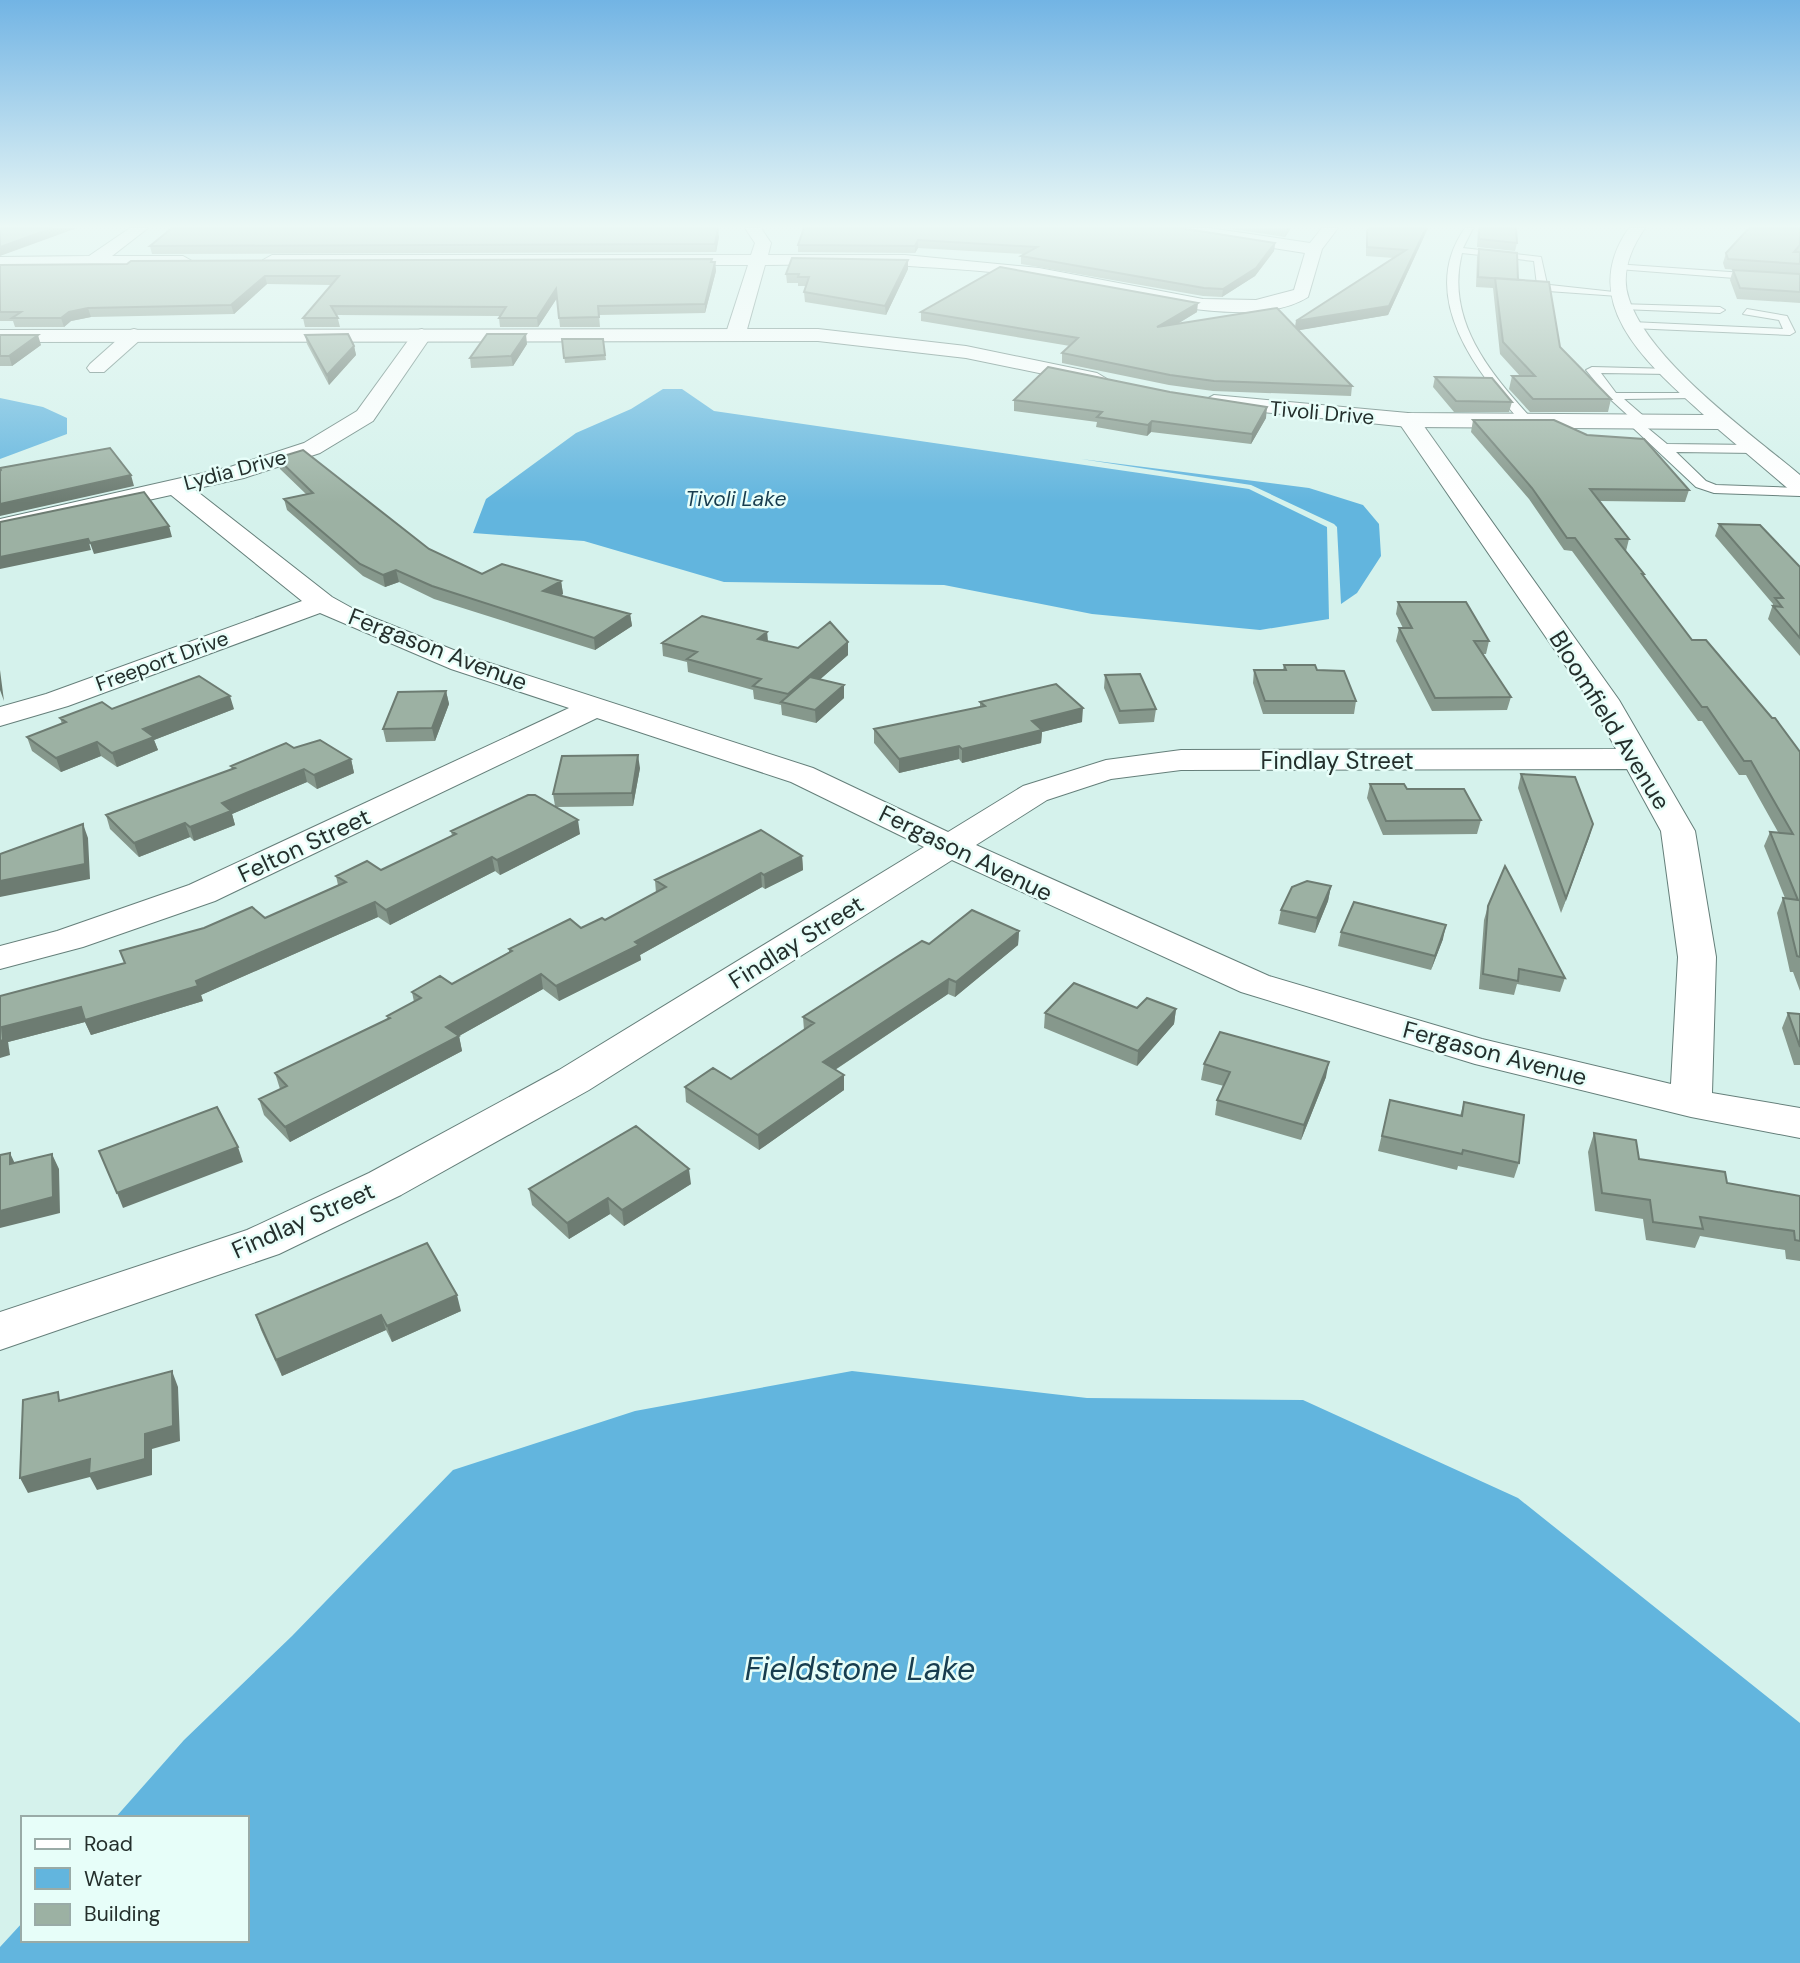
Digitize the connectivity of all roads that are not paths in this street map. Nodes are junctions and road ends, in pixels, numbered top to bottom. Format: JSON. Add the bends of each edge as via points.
{"nodes":[{"id":1,"x":740,"y":320,"type":"edge"},
{"id":2,"x":1457,"y":320,"type":"edge"},
{"id":3,"x":1629,"y":320,"type":"edge"},
{"id":4,"x":1688,"y":320,"type":"edge"},
{"id":5,"x":1784,"y":320,"type":"edge"},
{"id":6,"x":1687,"y":327,"type":"junction"},
{"id":7,"x":1635,"y":331,"type":"junction"},
{"id":8,"x":736,"y":333,"type":"junction"},
{"id":9,"x":422,"y":334,"type":"junction"},
{"id":10,"x":134,"y":335,"type":"junction"},
{"id":11,"x":0,"y":336,"type":"edge"},
{"id":12,"x":1781,"y":337,"type":"junction"},
{"id":13,"x":1800,"y":342,"type":"edge"},
{"id":14,"x":97,"y":368,"type":"dead end"},
{"id":15,"x":1670,"y":372,"type":"junction"},
{"id":16,"x":1115,"y":383,"type":"edge"},
{"id":17,"x":1696,"y":395,"type":"junction"},
{"id":18,"x":1613,"y":396,"type":"junction"},
{"id":19,"x":1195,"y":398,"type":"edge"},
{"id":20,"x":1408,"y":420,"type":"junction"},
{"id":21,"x":1528,"y":422,"type":"junction"},
{"id":22,"x":1727,"y":422,"type":"junction"},
{"id":23,"x":1636,"y":430,"type":"junction"},
{"id":24,"x":1661,"y":446,"type":"junction"},
{"id":25,"x":1756,"y":449,"type":"junction"},
{"id":26,"x":175,"y":486,"type":"junction"},
{"id":27,"x":1800,"y":489,"type":"edge"},
{"id":28,"x":0,"y":526,"type":"edge"},
{"id":29,"x":322,"y":603,"type":"junction"},
{"id":30,"x":598,"y":706,"type":"junction"},
{"id":31,"x":0,"y":717,"type":"edge"},
{"id":32,"x":1639,"y":759,"type":"junction"},
{"id":33,"x":953,"y":845,"type":"junction"},
{"id":34,"x":0,"y":958,"type":"edge"},
{"id":35,"x":1691,"y":1103,"type":"junction"},
{"id":36,"x":1800,"y":1123,"type":"edge"},
{"id":37,"x":0,"y":1331,"type":"edge"}],
"edges":[{"from":1,"to":8,"type":"street"},
{"from":2,"to":21,"type":"lane","via":[[1484,371]]},
{"from":3,"to":7,"type":"street"},
{"from":4,"to":6,"type":"lane","via":[[1691,324]]},
{"from":5,"to":12,"type":"lane","via":[[1790,332]]},
{"from":6,"to":7,"type":"lane"},
{"from":6,"to":12,"type":"lane"},
{"from":7,"to":12,"type":"lane"},
{"from":7,"to":15,"type":"street"},
{"from":8,"to":9,"type":"street"},
{"from":8,"to":16,"type":"street","via":[[893,341]]},
{"from":9,"to":10,"type":"street"},
{"from":9,"to":26,"type":"street","name":"Lydia Drive","via":[[365,416],[336,436],[270,463]]},
{"from":10,"to":11,"type":"street"},
{"from":10,"to":14,"type":"street"},
{"from":12,"to":13,"type":"lane"},
{"from":15,"to":17,"type":"street"},
{"from":15,"to":18,"type":"lane","via":[[1592,370]]},
{"from":17,"to":18,"type":"lane"},
{"from":17,"to":22,"type":"street"},
{"from":18,"to":23,"type":"lane"},
{"from":19,"to":20,"type":"street","name":"Tivoli Drive"},
{"from":20,"to":21,"type":"street","name":"Tivoli Drive"},
{"from":20,"to":32,"type":"street","name":"Bloomfield Avenue","via":[[1604,700]]},
{"from":21,"to":23,"type":"street","name":"Tivoli Drive","via":[[1558,429]]},
{"from":22,"to":23,"type":"street","name":"Tivoli Drive"},
{"from":22,"to":25,"type":"street"},
{"from":23,"to":24,"type":"lane"},
{"from":23,"to":24,"type":"lane"},
{"from":24,"to":25,"type":"lane"},
{"from":24,"to":27,"type":"lane","via":[[1701,484],[1714,489]]},
{"from":25,"to":27,"type":"street"},
{"from":26,"to":28,"type":"street","name":"Lydia Drive"},
{"from":26,"to":29,"type":"street","name":"Fergason Avenue"},
{"from":29,"to":30,"type":"street","name":"Fergason Avenue","via":[[461,663]]},
{"from":29,"to":31,"type":"street","name":"Freeport Drive"},
{"from":30,"to":33,"type":"street","name":"Fergason Avenue","via":[[802,775]]},
{"from":30,"to":34,"type":"street","name":"Felton Street","via":[[202,893]]},
{"from":32,"to":33,"type":"street","name":"Findlay Street","via":[[1181,760],[1106,770],[1035,793]]},
{"from":32,"to":35,"type":"street","name":"Bloomfield Avenue","via":[[1678,831],[1698,957]]},
{"from":33,"to":35,"type":"street","name":"Fergason Avenue","via":[[1051,894],[1255,984],[1475,1051]]},
{"from":33,"to":37,"type":"street","name":"Findlay Street","via":[[573,1080],[384,1184],[263,1242]]},
{"from":35,"to":36,"type":"street","name":"Fergason Avenue"}]}
